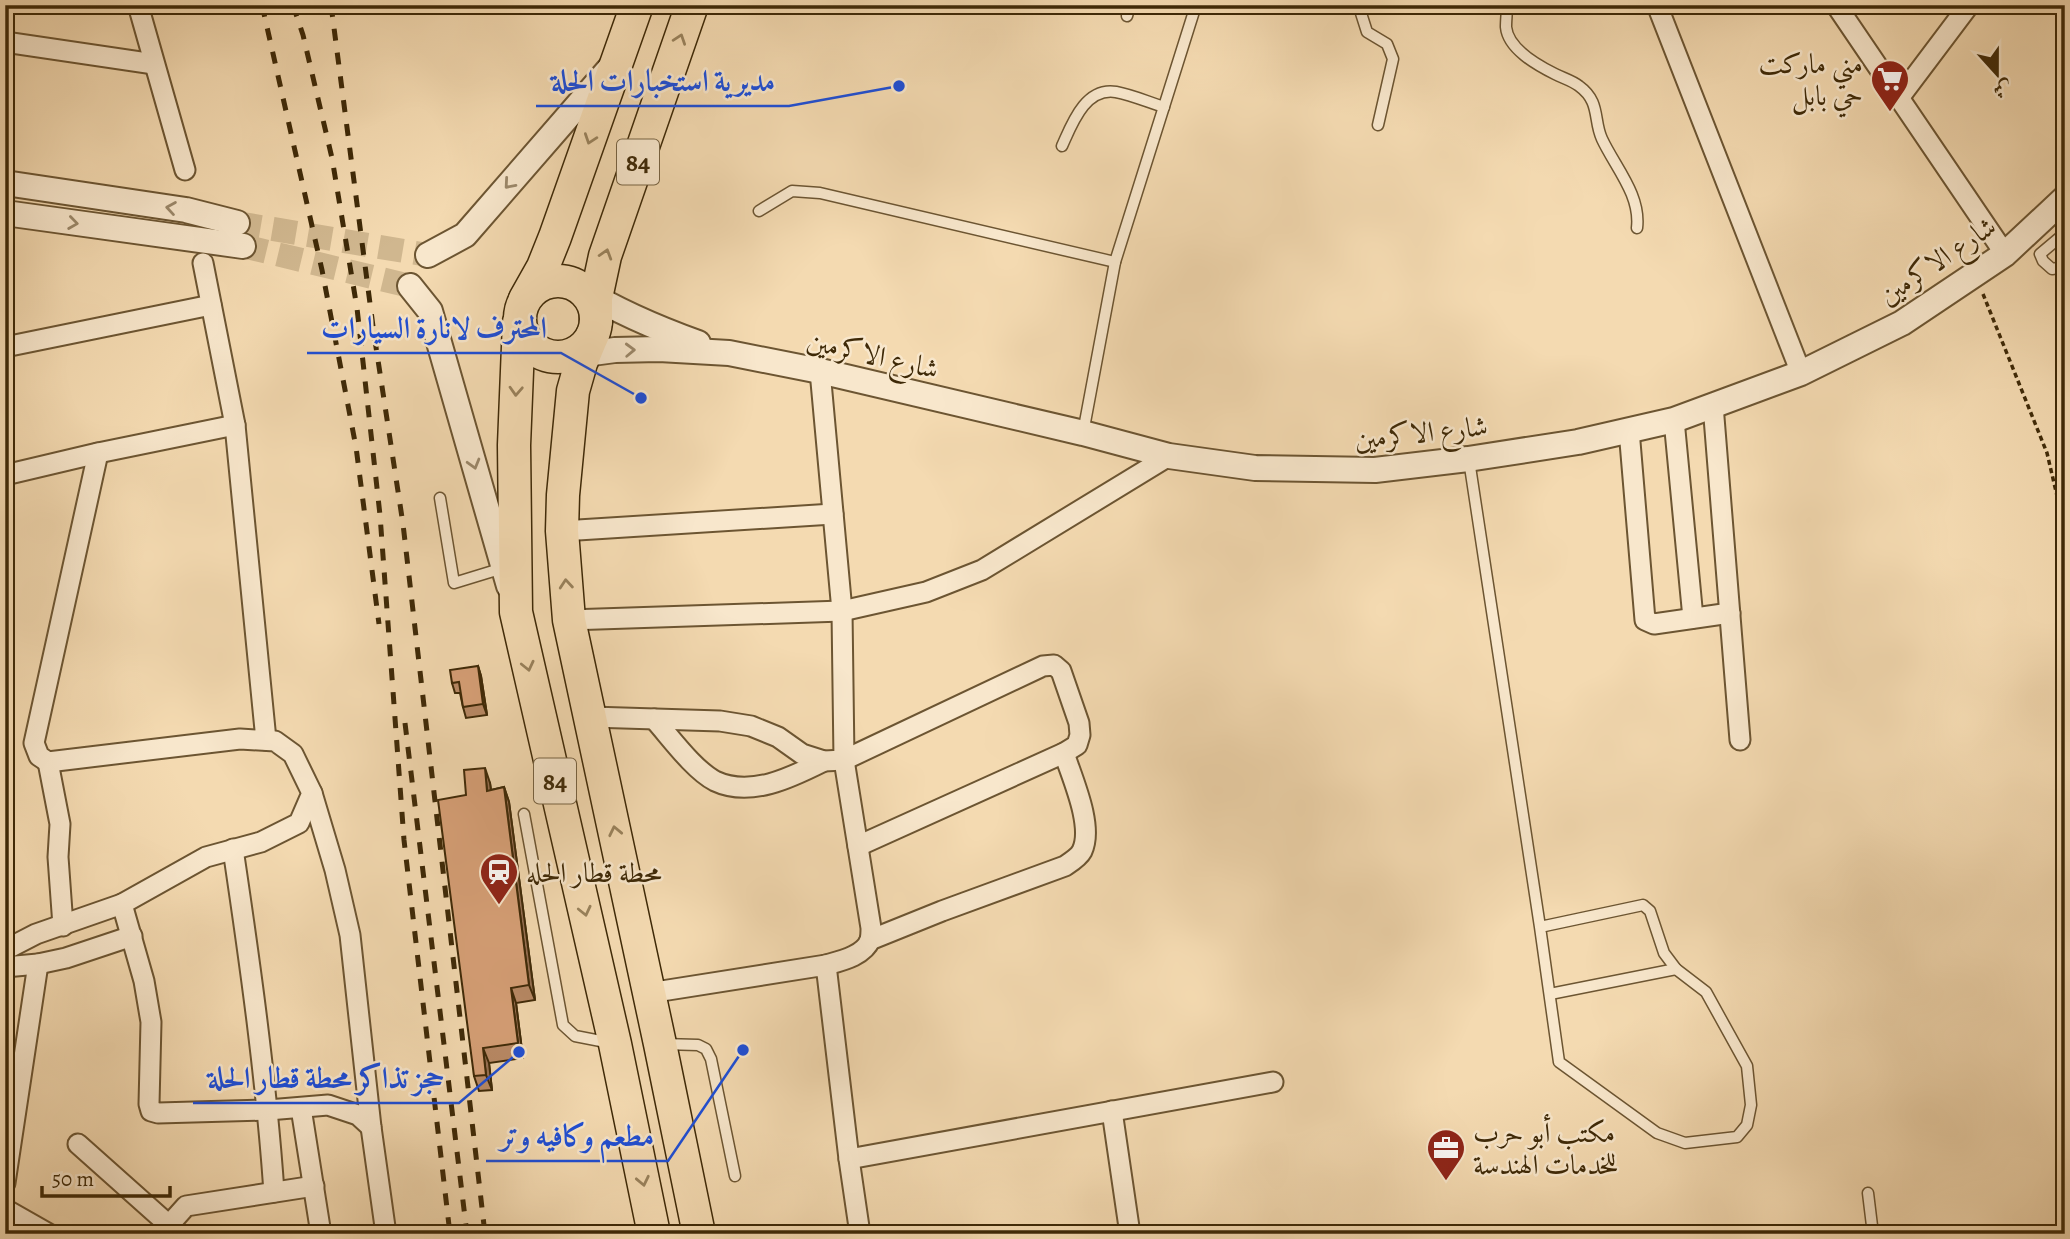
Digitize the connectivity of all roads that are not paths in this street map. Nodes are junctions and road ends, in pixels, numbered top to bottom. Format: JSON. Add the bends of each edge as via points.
{"nodes":[{"id":1,"x":138,"y":5,"type":"edge"},
{"id":2,"x":637,"y":5,"type":"edge"},
{"id":3,"x":692,"y":5,"type":"edge"},
{"id":4,"x":1130,"y":5,"type":"edge"},
{"id":5,"x":1196,"y":5,"type":"edge"},
{"id":6,"x":1361,"y":5,"type":"edge"},
{"id":7,"x":1507,"y":5,"type":"edge"},
{"id":8,"x":1657,"y":5,"type":"edge"},
{"id":9,"x":1836,"y":5,"type":"edge"},
{"id":10,"x":1969,"y":5,"type":"edge"},
{"id":11,"x":1127,"y":16,"type":"dead end"},
{"id":12,"x":5,"y":42,"type":"edge"},
{"id":13,"x":618,"y":59,"type":"junction"},
{"id":14,"x":154,"y":64,"type":"junction"},
{"id":15,"x":1899,"y":98,"type":"junction"},
{"id":16,"x":1164,"y":107,"type":"junction"},
{"id":17,"x":1378,"y":125,"type":"dead end"},
{"id":18,"x":1062,"y":146,"type":"dead end"},
{"id":19,"x":185,"y":170,"type":"dead end"},
{"id":20,"x":5,"y":183,"type":"edge"},
{"id":21,"x":2065,"y":198,"type":"edge"},
{"id":22,"x":759,"y":211,"type":"dead end"},
{"id":23,"x":5,"y":213,"type":"edge"},
{"id":24,"x":1637,"y":228,"type":"dead end"},
{"id":25,"x":2065,"y":233,"type":"edge"},
{"id":26,"x":2005,"y":254,"type":"junction"},
{"id":27,"x":428,"y":255,"type":"tunnel mouth"},
{"id":28,"x":1115,"y":262,"type":"junction"},
{"id":29,"x":203,"y":263,"type":"dead end"},
{"id":30,"x":2065,"y":264,"type":"edge"},
{"id":31,"x":410,"y":286,"type":"tunnel mouth"},
{"id":32,"x":211,"y":305,"type":"junction"},
{"id":33,"x":522,"y":311,"type":"junction"},
{"id":34,"x":585,"y":325,"type":"junction"},
{"id":35,"x":5,"y":346,"type":"edge"},
{"id":36,"x":729,"y":354,"type":"junction"},
{"id":37,"x":820,"y":371,"type":"junction"},
{"id":38,"x":1801,"y":373,"type":"junction"},
{"id":39,"x":1713,"y":405,"type":"junction"},
{"id":40,"x":1674,"y":420,"type":"junction"},
{"id":41,"x":235,"y":425,"type":"junction"},
{"id":42,"x":1629,"y":430,"type":"junction"},
{"id":43,"x":1083,"y":433,"type":"junction"},
{"id":44,"x":98,"y":453,"type":"junction"},
{"id":45,"x":1169,"y":456,"type":"junction"},
{"id":46,"x":1468,"y":459,"type":"junction"},
{"id":47,"x":5,"y":475,"type":"edge"},
{"id":48,"x":440,"y":498,"type":"dead end"},
{"id":49,"x":834,"y":514,"type":"junction"},
{"id":50,"x":562,"y":531,"type":"junction"},
{"id":51,"x":503,"y":568,"type":"junction"},
{"id":52,"x":842,"y":611,"type":"junction"},
{"id":53,"x":516,"y":612,"type":"junction"},
{"id":54,"x":1730,"y":613,"type":"junction"},
{"id":55,"x":1693,"y":618,"type":"junction"},
{"id":56,"x":569,"y":620,"type":"junction"},
{"id":57,"x":591,"y":717,"type":"junction"},
{"id":58,"x":654,"y":719,"type":"junction"},
{"id":59,"x":266,"y":740,"type":"junction"},
{"id":60,"x":1740,"y":740,"type":"dead end"},
{"id":61,"x":1064,"y":753,"type":"junction"},
{"id":62,"x":844,"y":760,"type":"junction"},
{"id":63,"x":824,"y":761,"type":"junction"},
{"id":64,"x":48,"y":762,"type":"junction"},
{"id":65,"x":312,"y":793,"type":"junction"},
{"id":66,"x":524,"y":814,"type":"dead end"},
{"id":67,"x":858,"y":846,"type":"junction"},
{"id":68,"x":233,"y":849,"type":"junction"},
{"id":69,"x":122,"y":904,"type":"junction"},
{"id":70,"x":63,"y":926,"type":"junction"},
{"id":71,"x":1540,"y":927,"type":"junction"},
{"id":72,"x":132,"y":936,"type":"junction"},
{"id":73,"x":870,"y":940,"type":"junction"},
{"id":74,"x":5,"y":950,"type":"edge"},
{"id":75,"x":38,"y":964,"type":"junction"},
{"id":76,"x":826,"y":964,"type":"junction"},
{"id":77,"x":5,"y":967,"type":"edge"},
{"id":78,"x":1676,"y":969,"type":"junction"},
{"id":79,"x":1550,"y":994,"type":"junction"},
{"id":80,"x":651,"y":1003,"type":"junction"},
{"id":81,"x":612,"y":1031,"type":"junction"},
{"id":82,"x":660,"y":1044,"type":"junction"},
{"id":83,"x":667,"y":1077,"type":"junction"},
{"id":84,"x":1273,"y":1082,"type":"dead end"},
{"id":85,"x":624,"y":1084,"type":"junction"},
{"id":86,"x":302,"y":1108,"type":"junction"},
{"id":87,"x":268,"y":1110,"type":"junction"},
{"id":88,"x":1112,"y":1111,"type":"junction"},
{"id":89,"x":371,"y":1127,"type":"junction"},
{"id":90,"x":78,"y":1144,"type":"dead end"},
{"id":91,"x":849,"y":1159,"type":"junction"},
{"id":92,"x":735,"y":1176,"type":"dead end"},
{"id":93,"x":5,"y":1183,"type":"edge"},
{"id":94,"x":314,"y":1186,"type":"junction"},
{"id":95,"x":274,"y":1192,"type":"junction"},
{"id":96,"x":1868,"y":1194,"type":"dead end"},
{"id":97,"x":5,"y":1209,"type":"edge"},
{"id":98,"x":174,"y":1229,"type":"edge"},
{"id":99,"x":49,"y":1234,"type":"edge"},
{"id":100,"x":321,"y":1234,"type":"edge"},
{"id":101,"x":386,"y":1234,"type":"edge"},
{"id":102,"x":654,"y":1234,"type":"edge"},
{"id":103,"x":699,"y":1234,"type":"edge"},
{"id":104,"x":860,"y":1234,"type":"edge"},
{"id":105,"x":1130,"y":1234,"type":"edge"},
{"id":106,"x":1873,"y":1234,"type":"edge"}],
"edges":[{"from":1,"to":14,"type":"street"},
{"from":2,"to":13,"type":"main road","number":"84"},
{"from":34,"to":3,"type":"main road","number":"84","one_way":true},
{"from":4,"to":11,"type":"lane"},
{"from":5,"to":16,"type":"lane"},
{"from":6,"to":17,"type":"lane","via":[[1367,32],[1387,44],[1393,59]]},
{"from":7,"to":24,"type":"lane","via":[[1506,29],[1511,42],[1591,98],[1601,136],[1629,185]]},
{"from":8,"to":38,"type":"street"},
{"from":9,"to":15,"type":"street"},
{"from":10,"to":15,"type":"street"},
{"from":12,"to":14,"type":"street"},
{"from":13,"to":27,"type":"street","one_way":true,"via":[[465,235]]},
{"from":13,"to":33,"type":"main road","number":"84","one_way":true,"via":[[555,237]]},
{"from":14,"to":19,"type":"street"},
{"from":15,"to":26,"type":"street"},
{"from":16,"to":18,"type":"lane","via":[[1114,91],[1099,94],[1076,116]]},
{"from":16,"to":28,"type":"lane"},
{"from":23,"to":20,"type":"street","one_way":true,"via":[[240,235],[186,210]]},
{"from":21,"to":26,"type":"street","name":"شارع الاكرمين"},
{"from":22,"to":28,"type":"lane","via":[[792,191],[820,193]]},
{"from":25,"to":30,"type":"lane","via":[[2040,254],[2052,269]]},
{"from":26,"to":38,"type":"street","name":"شارع الاكرمين","via":[[1902,323]]},
{"from":28,"to":43,"type":"lane"},
{"from":29,"to":32,"type":"street"},
{"from":31,"to":51,"type":"street","one_way":true,"via":[[430,311]]},
{"from":32,"to":35,"type":"street"},
{"from":32,"to":41,"type":"street"},
{"from":33,"to":34,"type":"main road","via":[[533,290],[555,281],[567,282]]},
{"from":33,"to":34,"type":"main road","via":[[522,334],[538,352],[550,356]]},
{"from":33,"to":53,"type":"main road","number":"84","one_way":true,"via":[[514,445]]},
{"from":34,"to":36,"type":"street","name":"شارع الاكرمين","via":[[646,324]]},
{"from":34,"to":36,"type":"street","name":"شارع الاكرمين","one_way":true,"via":[[615,351]]},
{"from":34,"to":50,"type":"main road","number":"84","via":[[573,391]]},
{"from":36,"to":37,"type":"street","name":"شارع الاكرمين"},
{"from":37,"to":43,"type":"street","name":"شارع الاكرمين"},
{"from":37,"to":49,"type":"street"},
{"from":38,"to":39,"type":"street","name":"شارع الاكرمين"},
{"from":39,"to":40,"type":"street","name":"شارع الاكرمين"},
{"from":39,"to":54,"type":"street"},
{"from":40,"to":42,"type":"street","name":"شارع الاكرمين"},
{"from":40,"to":55,"type":"street"},
{"from":41,"to":44,"type":"street"},
{"from":41,"to":59,"type":"street"},
{"from":42,"to":46,"type":"street","name":"شارع الاكرمين"},
{"from":42,"to":55,"type":"street","via":[[1645,620],[1654,624]]},
{"from":43,"to":45,"type":"street","name":"شارع الاكرمين"},
{"from":44,"to":47,"type":"street"},
{"from":44,"to":64,"type":"street","via":[[34,743],[38,755]]},
{"from":45,"to":46,"type":"street","name":"شارع الاكرمين","via":[[1255,468],[1375,470]]},
{"from":45,"to":52,"type":"street","via":[[982,570],[926,592]]},
{"from":46,"to":71,"type":"lane"},
{"from":48,"to":51,"type":"lane","via":[[454,583]]},
{"from":49,"to":50,"type":"street"},
{"from":49,"to":52,"type":"street"},
{"from":56,"to":50,"type":"main road","number":"84","one_way":true},
{"from":51,"to":53,"type":"street"},
{"from":52,"to":56,"type":"street"},
{"from":52,"to":62,"type":"street"},
{"from":53,"to":81,"type":"main road","number":"84","one_way":true},
{"from":54,"to":55,"type":"street"},
{"from":54,"to":60,"type":"street"},
{"from":56,"to":57,"type":"main road","number":"84"},
{"from":57,"to":58,"type":"street"},
{"from":80,"to":57,"type":"main road","number":"84","one_way":true},
{"from":58,"to":63,"type":"street","via":[[751,726]]},
{"from":58,"to":63,"type":"street","via":[[689,760],[715,781],[739,787],[789,779]]},
{"from":59,"to":64,"type":"street","via":[[240,739]]},
{"from":59,"to":65,"type":"street","via":[[293,754]]},
{"from":61,"to":62,"type":"street","via":[[1077,745],[1079,723],[1061,671],[1054,665],[1043,666]]},
{"from":61,"to":67,"type":"street"},
{"from":61,"to":73,"type":"street","via":[[1084,818],[1082,853],[1065,866]]},
{"from":62,"to":63,"type":"street"},
{"from":62,"to":67,"type":"street"},
{"from":64,"to":70,"type":"street","via":[[60,824]]},
{"from":65,"to":68,"type":"street","via":[[299,823],[261,842]]},
{"from":65,"to":89,"type":"street","via":[[350,935]]},
{"from":66,"to":81,"type":"lane","via":[[563,1025],[575,1036]]},
{"from":67,"to":73,"type":"street"},
{"from":68,"to":69,"type":"street","via":[[206,857]]},
{"from":68,"to":87,"type":"street"},
{"from":69,"to":70,"type":"street"},
{"from":69,"to":72,"type":"street"},
{"from":70,"to":74,"type":"street"},
{"from":71,"to":78,"type":"lane","via":[[1643,905]]},
{"from":71,"to":79,"type":"lane"},
{"from":72,"to":75,"type":"street"},
{"from":72,"to":87,"type":"street","via":[[151,1022],[151,1111]]},
{"from":73,"to":76,"type":"street","via":[[846,959]]},
{"from":75,"to":77,"type":"street"},
{"from":75,"to":93,"type":"street"},
{"from":76,"to":80,"type":"street"},
{"from":76,"to":91,"type":"street"},
{"from":78,"to":79,"type":"lane"},
{"from":78,"to":79,"type":"lane","via":[[1706,992],[1747,1066],[1751,1105],[1747,1125],[1737,1137],[1685,1143],[1657,1133],[1559,1062]]},
{"from":80,"to":81,"type":"main road","via":[[649,1018]]},
{"from":80,"to":82,"type":"main road","number":"84"},
{"from":81,"to":85,"type":"main road","number":"84"},
{"from":82,"to":83,"type":"main road","number":"84"},
{"from":82,"to":92,"type":"lane","via":[[706,1049]]},
{"from":83,"to":85,"type":"main road","via":[[654,1069],[642,1069]]},
{"from":83,"to":103,"type":"main road","number":"84"},
{"from":84,"to":88,"type":"street"},
{"from":85,"to":102,"type":"main road","number":"84","one_way":true},
{"from":86,"to":87,"type":"street"},
{"from":86,"to":89,"type":"street","via":[[328,1105],[358,1115]]},
{"from":86,"to":94,"type":"street"},
{"from":87,"to":95,"type":"street"},
{"from":88,"to":91,"type":"street"},
{"from":88,"to":105,"type":"street"},
{"from":89,"to":101,"type":"street"},
{"from":90,"to":98,"type":"street"},
{"from":91,"to":104,"type":"street"},
{"from":94,"to":95,"type":"street"},
{"from":94,"to":100,"type":"street"},
{"from":95,"to":98,"type":"street","via":[[186,1206]]},
{"from":96,"to":106,"type":"lane"},
{"from":97,"to":99,"type":"street"}]}
